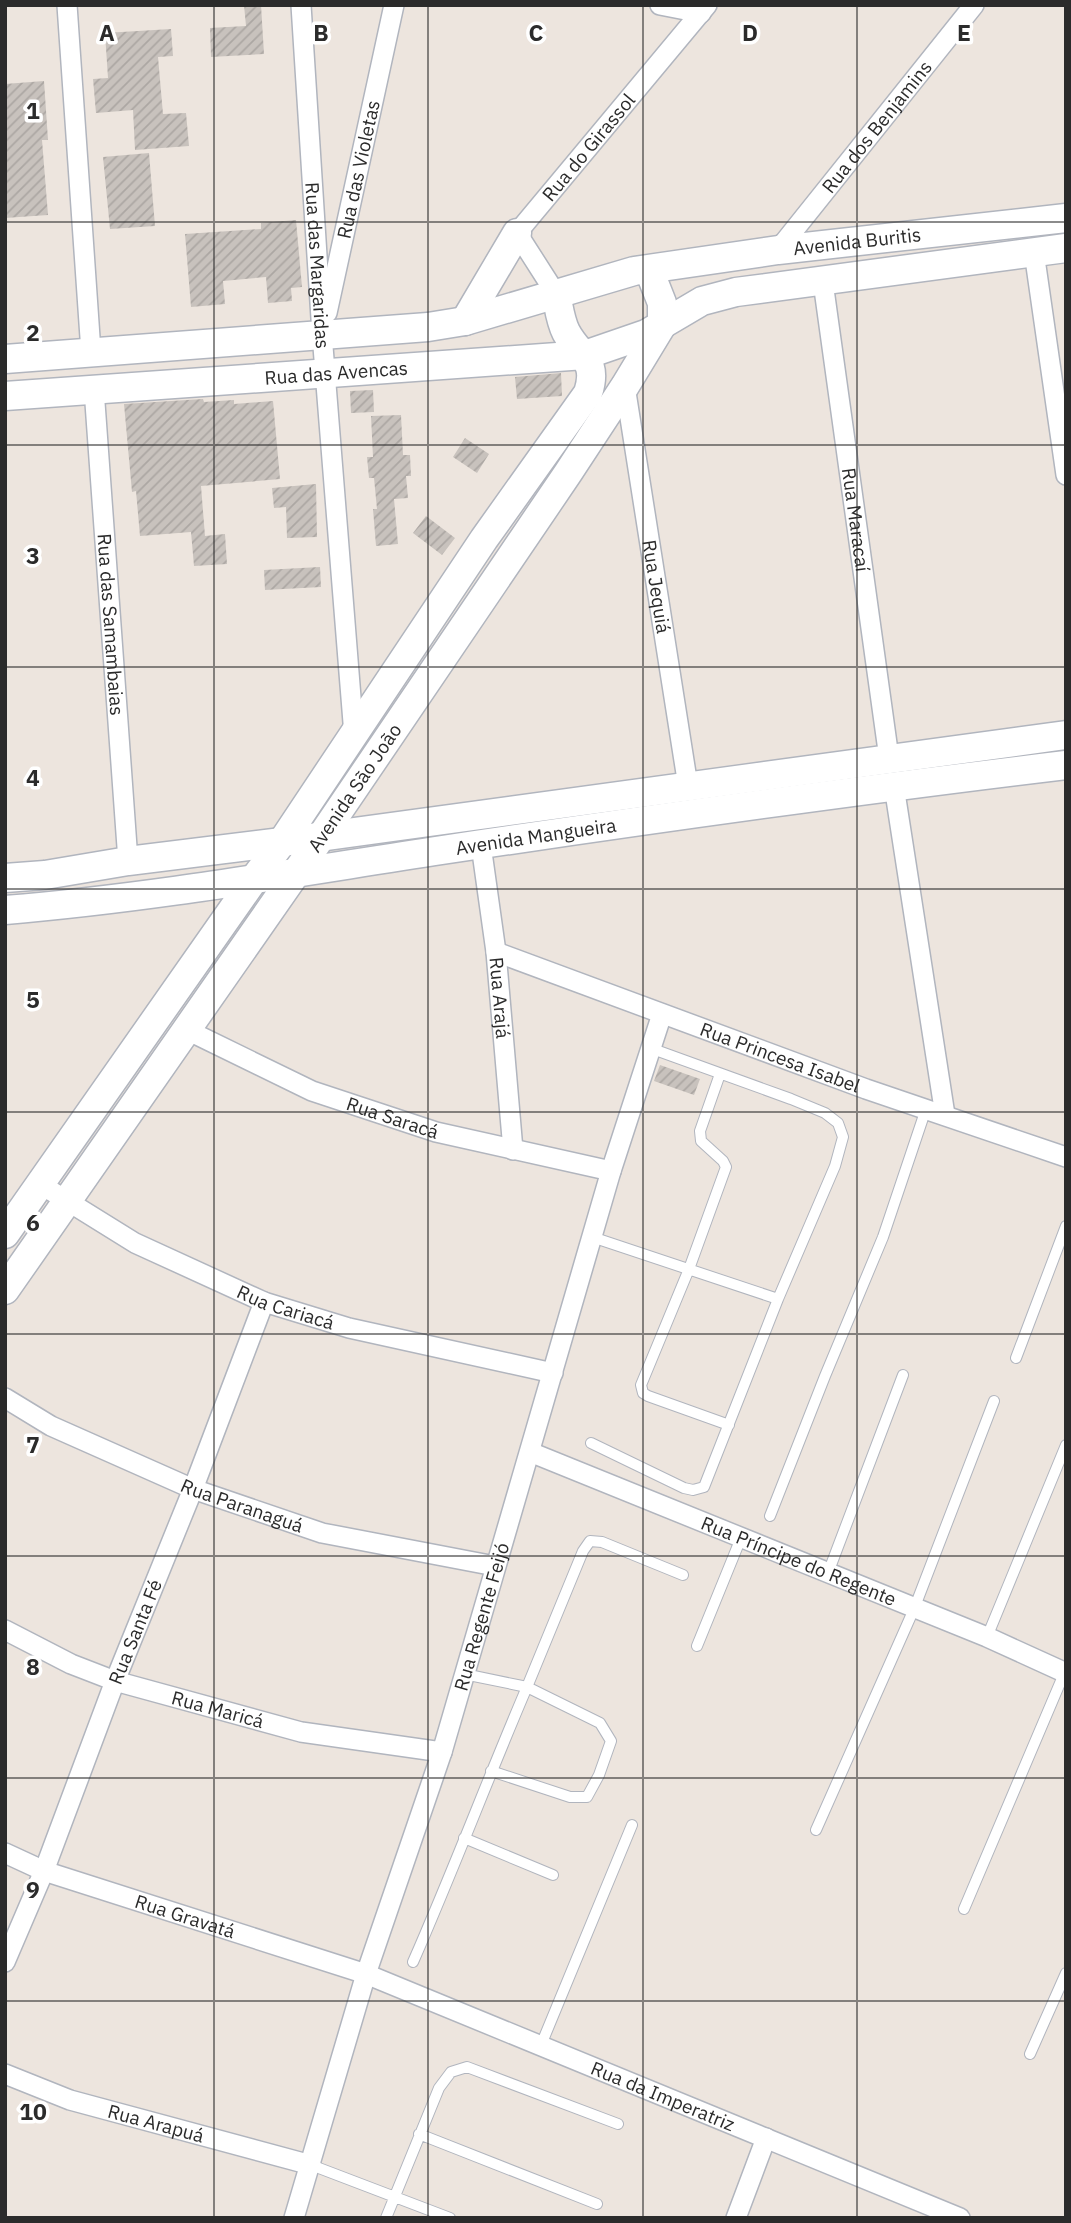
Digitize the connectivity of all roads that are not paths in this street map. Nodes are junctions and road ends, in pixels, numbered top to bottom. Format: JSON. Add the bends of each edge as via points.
{"nodes":[{"id":1,"x":67,"y":5,"type":"edge"},
{"id":2,"x":301,"y":5,"type":"edge"},
{"id":3,"x":394,"y":5,"type":"edge"},
{"id":4,"x":660,"y":5,"type":"edge"},
{"id":5,"x":974,"y":5,"type":"edge"},
{"id":6,"x":704,"y":9,"type":"edge"},
{"id":7,"x":1066,"y":218,"type":"edge"},
{"id":8,"x":517,"y":233,"type":"junction"},
{"id":9,"x":1066,"y":248,"type":"edge"},
{"id":10,"x":778,"y":250,"type":"junction"},
{"id":11,"x":1034,"y":252,"type":"junction"},
{"id":12,"x":649,"y":270,"type":"junction"},
{"id":13,"x":822,"y":282,"type":"junction"},
{"id":14,"x":556,"y":294,"type":"junction"},
{"id":15,"x":465,"y":321,"type":"junction"},
{"id":16,"x":662,"y":325,"type":"junction"},
{"id":17,"x":322,"y":334,"type":"junction"},
{"id":18,"x":201,"y":344,"type":"junction"},
{"id":19,"x":92,"y":352,"type":"junction"},
{"id":20,"x":585,"y":355,"type":"junction"},
{"id":21,"x":5,"y":359,"type":"edge"},
{"id":22,"x":326,"y":374,"type":"junction"},
{"id":23,"x":199,"y":383,"type":"junction"},
{"id":24,"x":625,"y":386,"type":"junction"},
{"id":25,"x":94,"y":389,"type":"junction"},
{"id":26,"x":5,"y":396,"type":"edge"},
{"id":27,"x":1066,"y":475,"type":"edge"},
{"id":28,"x":354,"y":735,"type":"junction"},
{"id":29,"x":1066,"y":735,"type":"edge"},
{"id":30,"x":1066,"y":765,"type":"edge"},
{"id":31,"x":892,"y":772,"type":"junction"},
{"id":32,"x":688,"y":786,"type":"junction"},
{"id":33,"x":321,"y":836,"type":"junction"},
{"id":34,"x":282,"y":842,"type":"junction"},
{"id":35,"x":481,"y":845,"type":"junction"},
{"id":36,"x":128,"y":861,"type":"junction"},
{"id":37,"x":297,"y":872,"type":"junction"},
{"id":38,"x":5,"y":878,"type":"edge"},
{"id":39,"x":254,"y":879,"type":"junction"},
{"id":40,"x":5,"y":910,"type":"edge"},
{"id":41,"x":496,"y":952,"type":"junction"},
{"id":42,"x":662,"y":1014,"type":"junction"},
{"id":43,"x":187,"y":1030,"type":"junction"},
{"id":44,"x":650,"y":1048,"type":"junction"},
{"id":45,"x":720,"y":1073,"type":"junction"},
{"id":46,"x":926,"y":1109,"type":"junction"},
{"id":47,"x":945,"y":1115,"type":"junction"},
{"id":48,"x":513,"y":1150,"type":"junction"},
{"id":49,"x":1066,"y":1157,"type":"edge"},
{"id":50,"x":611,"y":1171,"type":"junction"},
{"id":51,"x":40,"y":1184,"type":"junction"},
{"id":52,"x":68,"y":1202,"type":"junction"},
{"id":53,"x":1066,"y":1226,"type":"edge"},
{"id":54,"x":5,"y":1234,"type":"edge"},
{"id":55,"x":592,"y":1237,"type":"junction"},
{"id":56,"x":689,"y":1269,"type":"junction"},
{"id":57,"x":5,"y":1290,"type":"edge"},
{"id":58,"x":778,"y":1299,"type":"junction"},
{"id":59,"x":264,"y":1302,"type":"junction"},
{"id":60,"x":1016,"y":1358,"type":"dead end"},
{"id":61,"x":554,"y":1373,"type":"junction"},
{"id":62,"x":903,"y":1375,"type":"dead end"},
{"id":63,"x":5,"y":1398,"type":"edge"},
{"id":64,"x":995,"y":1401,"type":"dead end"},
{"id":65,"x":730,"y":1425,"type":"junction"},
{"id":66,"x":592,"y":1443,"type":"dead end"},
{"id":67,"x":1066,"y":1446,"type":"edge"},
{"id":68,"x":530,"y":1452,"type":"junction"},
{"id":69,"x":193,"y":1489,"type":"junction"},
{"id":70,"x":770,"y":1516,"type":"dead end"},
{"id":71,"x":741,"y":1538,"type":"junction"},
{"id":72,"x":495,"y":1566,"type":"junction"},
{"id":73,"x":828,"y":1573,"type":"junction"},
{"id":74,"x":683,"y":1575,"type":"dead end"},
{"id":75,"x":914,"y":1609,"type":"junction"},
{"id":76,"x":5,"y":1630,"type":"edge"},
{"id":77,"x":987,"y":1637,"type":"junction"},
{"id":78,"x":697,"y":1646,"type":"dead end"},
{"id":79,"x":1065,"y":1671,"type":"edge"},
{"id":80,"x":464,"y":1674,"type":"junction"},
{"id":81,"x":114,"y":1681,"type":"junction"},
{"id":82,"x":527,"y":1688,"type":"junction"},
{"id":83,"x":442,"y":1752,"type":"junction"},
{"id":84,"x":491,"y":1771,"type":"junction"},
{"id":85,"x":632,"y":1825,"type":"dead end"},
{"id":86,"x":816,"y":1830,"type":"dead end"},
{"id":87,"x":464,"y":1838,"type":"junction"},
{"id":88,"x":5,"y":1853,"type":"edge"},
{"id":89,"x":44,"y":1871,"type":"junction"},
{"id":90,"x":553,"y":1875,"type":"dead end"},
{"id":91,"x":964,"y":1909,"type":"dead end"},
{"id":92,"x":5,"y":1962,"type":"edge"},
{"id":93,"x":413,"y":1962,"type":"dead end"},
{"id":94,"x":1066,"y":1973,"type":"edge"},
{"id":95,"x":366,"y":1974,"type":"junction"},
{"id":96,"x":541,"y":2045,"type":"junction"},
{"id":97,"x":1030,"y":2053,"type":"dead end"},
{"id":98,"x":5,"y":2074,"type":"edge"},
{"id":99,"x":618,"y":2124,"type":"dead end"},
{"id":100,"x":419,"y":2134,"type":"junction"},
{"id":101,"x":766,"y":2138,"type":"junction"},
{"id":102,"x":311,"y":2165,"type":"junction"},
{"id":103,"x":394,"y":2197,"type":"junction"},
{"id":104,"x":597,"y":2204,"type":"dead end"},
{"id":105,"x":294,"y":2218,"type":"edge"},
{"id":106,"x":386,"y":2218,"type":"edge"},
{"id":107,"x":450,"y":2218,"type":"edge"},
{"id":108,"x":736,"y":2218,"type":"edge"},
{"id":109,"x":960,"y":2218,"type":"edge"}],
"edges":[{"from":1,"to":19,"type":"street"},
{"from":2,"to":17,"type":"street","name":"Rua das Margaridas"},
{"from":3,"to":17,"type":"street","name":"Rua das Violetas"},
{"from":4,"to":6,"type":"street"},
{"from":5,"to":10,"type":"street","name":"Rua dos Benjamins"},
{"from":6,"to":8,"type":"street","name":"Rua do Girassol"},
{"from":7,"to":10,"type":"street","name":"Avenida Buritis"},
{"from":8,"to":14,"type":"street"},
{"from":8,"to":15,"type":"street"},
{"from":9,"to":11,"type":"street","name":"Avenida Buritis"},
{"from":10,"to":12,"type":"street","name":"Avenida Buritis"},
{"from":11,"to":13,"type":"street","name":"Avenida Buritis"},
{"from":11,"to":27,"type":"street"},
{"from":12,"to":14,"type":"street","name":"Rua das Avencas"},
{"from":12,"to":16,"type":"street","via":[[662,303]]},
{"from":13,"to":16,"type":"street","name":"Avenida Buritis","via":[[736,292],[686,309]]},
{"from":13,"to":31,"type":"street","name":"Rua Maracaí"},
{"from":14,"to":15,"type":"street","name":"Rua das Avencas"},
{"from":14,"to":20,"type":"street","name":"Avenida São João","via":[[562,323]]},
{"from":15,"to":17,"type":"street","name":"Rua das Avencas"},
{"from":16,"to":20,"type":"street","name":"Rua das Avencas"},
{"from":16,"to":24,"type":"street","name":"Avenida São João"},
{"from":17,"to":18,"type":"street","name":"Rua das Avencas"},
{"from":17,"to":22,"type":"street","name":"Rua das Margaridas"},
{"from":18,"to":19,"type":"street","name":"Rua das Avencas"},
{"from":18,"to":23,"type":"street"},
{"from":19,"to":21,"type":"street","name":"Rua das Avencas"},
{"from":20,"to":22,"type":"street","name":"Rua das Avencas"},
{"from":20,"to":28,"type":"street","name":"Avenida São João","via":[[592,382],[588,393]]},
{"from":22,"to":23,"type":"street","name":"Rua das Avencas"},
{"from":22,"to":28,"type":"street","name":"Rua das Margaridas"},
{"from":23,"to":25,"type":"street","name":"Rua das Avencas"},
{"from":24,"to":32,"type":"street","name":"Rua Jequiá"},
{"from":24,"to":33,"type":"street","name":"Avenida São João"},
{"from":25,"to":26,"type":"street","name":"Rua das Avencas"},
{"from":25,"to":36,"type":"street","name":"Rua das Samambaias"},
{"from":28,"to":34,"type":"street","name":"Avenida São João"},
{"from":29,"to":31,"type":"street","name":"Avenida Mangueira"},
{"from":30,"to":31,"type":"street","name":"Avenida Mangueira"},
{"from":31,"to":32,"type":"street","name":"Avenida Mangueira"},
{"from":31,"to":35,"type":"street","name":"Avenida Mangueira"},
{"from":31,"to":47,"type":"street","name":"Rua Maracaí"},
{"from":32,"to":33,"type":"street","name":"Avenida Mangueira"},
{"from":33,"to":34,"type":"street","name":"Avenida Mangueira"},
{"from":33,"to":37,"type":"street","name":"Avenida São João"},
{"from":34,"to":36,"type":"street","name":"Avenida Mangueira"},
{"from":34,"to":39,"type":"street","name":"Avenida São João"},
{"from":35,"to":37,"type":"street","name":"Avenida Mangueira"},
{"from":35,"to":41,"type":"street","name":"Rua Arajá"},
{"from":36,"to":38,"type":"street","name":"Avenida Mangueira"},
{"from":37,"to":39,"type":"street","name":"Avenida Mangueira"},
{"from":37,"to":43,"type":"street","name":"Avenida São João"},
{"from":39,"to":40,"type":"street","name":"Avenida Mangueira"},
{"from":39,"to":51,"type":"street","name":"Avenida São João"},
{"from":41,"to":42,"type":"street","name":"Rua Princesa Isabel"},
{"from":41,"to":48,"type":"street","name":"Rua Arajá"},
{"from":42,"to":44,"type":"street","name":"Rua Regente Feijó"},
{"from":42,"to":46,"type":"street","name":"Rua Princesa Isabel"},
{"from":43,"to":48,"type":"street","name":"Rua Saracá","via":[[312,1091],[436,1132]]},
{"from":43,"to":52,"type":"street","name":"Avenida São João"},
{"from":44,"to":45,"type":"lane"},
{"from":44,"to":50,"type":"street","name":"Rua Regente Feijó"},
{"from":45,"to":56,"type":"lane","via":[[700,1131],[701,1141],[726,1167]]},
{"from":45,"to":58,"type":"lane","via":[[825,1114],[838,1123],[843,1137]]},
{"from":46,"to":47,"type":"street","name":"Rua Princesa Isabel"},
{"from":46,"to":70,"type":"lane","via":[[883,1237]]},
{"from":47,"to":49,"type":"street","name":"Rua Princesa Isabel"},
{"from":48,"to":50,"type":"street","name":"Rua Saracá"},
{"from":50,"to":55,"type":"street","name":"Rua Regente Feijó"},
{"from":51,"to":52,"type":"street","name":"Rua Cariacá"},
{"from":51,"to":54,"type":"street","name":"Avenida São João"},
{"from":52,"to":57,"type":"street","name":"Avenida São João"},
{"from":52,"to":59,"type":"street","name":"Rua Cariacá","via":[[135,1243]]},
{"from":53,"to":60,"type":"lane"},
{"from":55,"to":56,"type":"lane"},
{"from":55,"to":61,"type":"street","name":"Rua Regente Feijó"},
{"from":56,"to":58,"type":"lane"},
{"from":56,"to":65,"type":"lane","via":[[641,1385],[643,1393]]},
{"from":58,"to":65,"type":"lane"},
{"from":59,"to":61,"type":"street","name":"Rua Cariacá","via":[[349,1328]]},
{"from":59,"to":69,"type":"street","name":"Rua Santa Fé"},
{"from":61,"to":68,"type":"street","name":"Rua Regente Feijó"},
{"from":62,"to":73,"type":"lane"},
{"from":63,"to":69,"type":"street","name":"Rua Paranaguá","via":[[51,1426]]},
{"from":64,"to":75,"type":"lane"},
{"from":65,"to":66,"type":"lane","via":[[704,1487],[693,1490]]},
{"from":67,"to":77,"type":"lane"},
{"from":68,"to":71,"type":"street","name":"Rua Príncipe do Regente"},
{"from":68,"to":72,"type":"street","name":"Rua Regente Feijó"},
{"from":69,"to":72,"type":"street","name":"Rua Paranaguá","via":[[322,1533]]},
{"from":69,"to":81,"type":"street","name":"Rua Santa Fé"},
{"from":71,"to":73,"type":"street","name":"Rua Príncipe do Regente"},
{"from":71,"to":78,"type":"lane"},
{"from":72,"to":80,"type":"street","name":"Rua Regente Feijó"},
{"from":73,"to":75,"type":"street","name":"Rua Príncipe do Regente"},
{"from":74,"to":82,"type":"lane","via":[[590,1541]]},
{"from":75,"to":77,"type":"street","name":"Rua Príncipe do Regente"},
{"from":75,"to":86,"type":"lane"},
{"from":76,"to":81,"type":"street","name":"Rua Maricá"},
{"from":77,"to":79,"type":"street","name":"Rua Príncipe do Regente"},
{"from":79,"to":91,"type":"lane"},
{"from":80,"to":82,"type":"lane"},
{"from":80,"to":83,"type":"street","name":"Rua Regente Feijó"},
{"from":81,"to":83,"type":"street","name":"Rua Maricá","via":[[301,1732]]},
{"from":81,"to":89,"type":"street","name":"Rua Santa Fé"},
{"from":82,"to":84,"type":"lane"},
{"from":82,"to":84,"type":"lane","via":[[600,1723],[611,1741],[599,1774],[587,1797],[569,1797]]},
{"from":83,"to":95,"type":"street","name":"Rua Regente Feijó"},
{"from":84,"to":87,"type":"lane"},
{"from":85,"to":96,"type":"lane"},
{"from":87,"to":90,"type":"lane"},
{"from":87,"to":93,"type":"lane"},
{"from":88,"to":89,"type":"street","name":"Rua Gravatá"},
{"from":89,"to":92,"type":"street","name":"Rua Santa Fé"},
{"from":89,"to":95,"type":"street","name":"Rua Gravatá"},
{"from":94,"to":97,"type":"lane"},
{"from":95,"to":96,"type":"street","name":"Rua da Imperatriz"},
{"from":95,"to":102,"type":"street","name":"Rua Regente Feijó"},
{"from":96,"to":101,"type":"street","name":"Rua da Imperatriz"},
{"from":98,"to":102,"type":"street","name":"Rua Arapuá","via":[[70,2100]]},
{"from":99,"to":100,"type":"lane","via":[[467,2067],[451,2072],[439,2088]]},
{"from":100,"to":103,"type":"lane"},
{"from":100,"to":104,"type":"lane"},
{"from":101,"to":108,"type":"street"},
{"from":101,"to":109,"type":"street","name":"Rua da Imperatriz"},
{"from":102,"to":103,"type":"lane"},
{"from":102,"to":105,"type":"street","name":"Rua Regente Feijó"},
{"from":103,"to":106,"type":"lane"},
{"from":103,"to":107,"type":"lane"}]}
